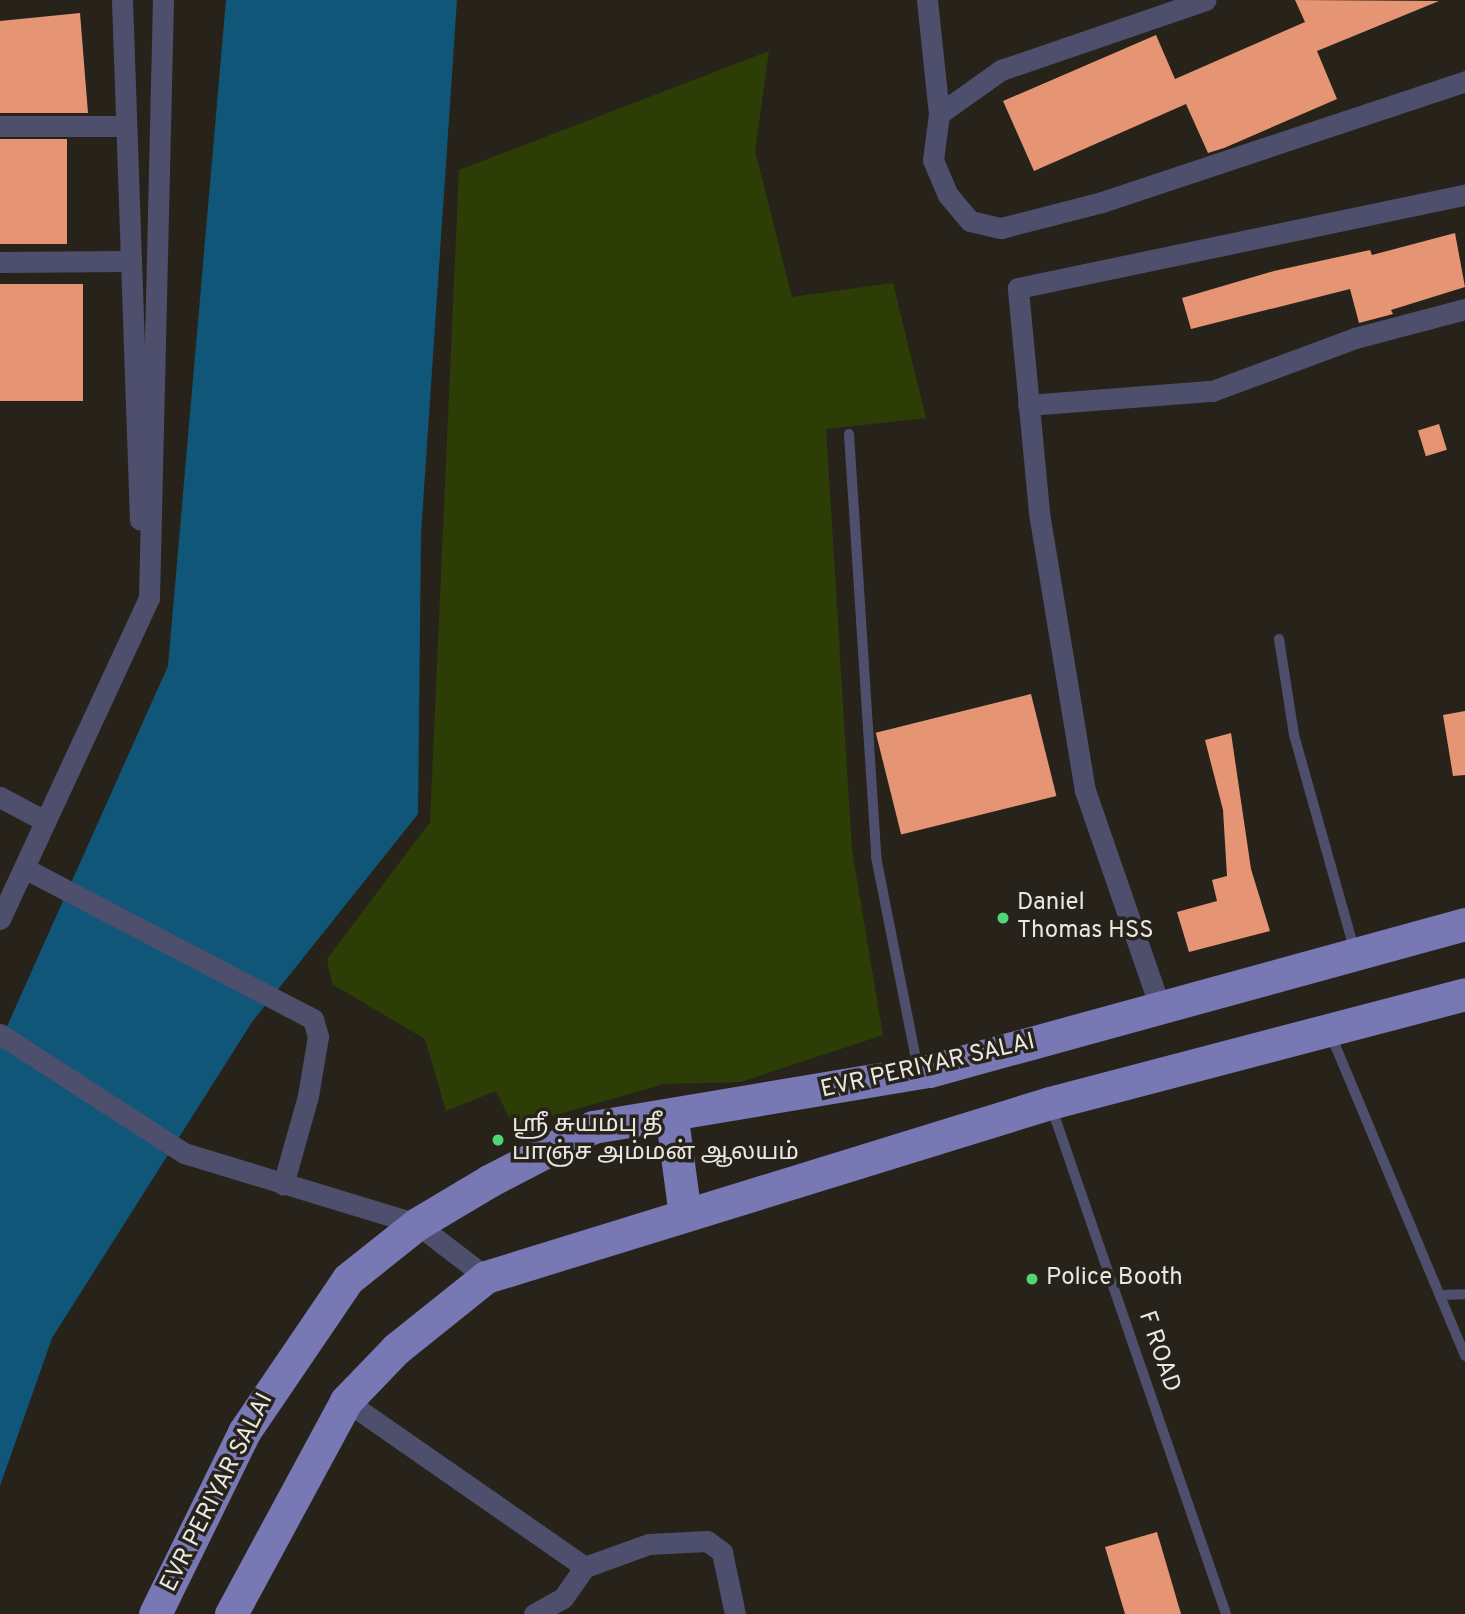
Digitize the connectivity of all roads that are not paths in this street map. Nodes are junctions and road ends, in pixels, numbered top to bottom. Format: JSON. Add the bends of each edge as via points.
{"nodes":[{"id":1,"x":122,"y":0,"type":"edge"},
{"id":2,"x":163,"y":0,"type":"edge"},
{"id":3,"x":927,"y":0,"type":"edge"},
{"id":4,"x":1205,"y":0,"type":"edge"},
{"id":5,"x":1465,"y":81,"type":"edge"},
{"id":6,"x":940,"y":114,"type":"junction"},
{"id":7,"x":0,"y":126,"type":"edge"},
{"id":8,"x":125,"y":126,"type":"junction"},
{"id":9,"x":1465,"y":195,"type":"edge"},
{"id":10,"x":127,"y":261,"type":"junction"},
{"id":11,"x":0,"y":262,"type":"edge"},
{"id":12,"x":1465,"y":309,"type":"edge"},
{"id":13,"x":1028,"y":405,"type":"junction"},
{"id":14,"x":849,"y":434,"type":"dead end"},
{"id":15,"x":149,"y":598,"type":"junction"},
{"id":16,"x":1279,"y":639,"type":"dead end"},
{"id":17,"x":0,"y":797,"type":"edge"},
{"id":18,"x":46,"y":821,"type":"junction"},
{"id":19,"x":24,"y":868,"type":"junction"},
{"id":20,"x":0,"y":919,"type":"edge"},
{"id":21,"x":1465,"y":924,"type":"edge"},
{"id":22,"x":1355,"y":955,"type":"junction"},
{"id":23,"x":1465,"y":994,"type":"edge"},
{"id":24,"x":1161,"y":1010,"type":"junction"},
{"id":25,"x":1329,"y":1029,"type":"junction"},
{"id":26,"x":0,"y":1034,"type":"edge"},
{"id":27,"x":918,"y":1073,"type":"junction"},
{"id":28,"x":1050,"y":1103,"type":"junction"},
{"id":29,"x":672,"y":1119,"type":"junction"},
{"id":30,"x":283,"y":1185,"type":"junction"},
{"id":31,"x":685,"y":1215,"type":"junction"},
{"id":32,"x":417,"y":1224,"type":"junction"},
{"id":33,"x":486,"y":1277,"type":"junction"},
{"id":34,"x":1465,"y":1294,"type":"edge"},
{"id":35,"x":1441,"y":1295,"type":"junction"},
{"id":36,"x":1465,"y":1356,"type":"edge"},
{"id":37,"x":346,"y":1401,"type":"junction"},
{"id":38,"x":585,"y":1567,"type":"junction"},
{"id":39,"x":155,"y":1614,"type":"edge"},
{"id":40,"x":231,"y":1614,"type":"edge"},
{"id":41,"x":534,"y":1614,"type":"edge"},
{"id":42,"x":734,"y":1614,"type":"edge"},
{"id":43,"x":1226,"y":1614,"type":"edge"}],
"edges":[{"from":1,"to":8,"type":"street"},
{"from":2,"to":15,"type":"street"},
{"from":3,"to":6,"type":"street"},
{"from":4,"to":6,"type":"street","via":[[1001,71]]},
{"from":5,"to":6,"type":"street","via":[[1102,202],[1001,228],[970,221],[948,195],[933,160]]},
{"from":7,"to":8,"type":"street"},
{"from":8,"to":10,"type":"street"},
{"from":9,"to":13,"type":"street","via":[[1018,288]]},
{"from":10,"to":11,"type":"street"},
{"from":10,"to":15,"type":"street","via":[[133,457]]},
{"from":12,"to":13,"type":"street","via":[[1355,338],[1212,391]]},
{"from":13,"to":24,"type":"street","via":[[1085,791]]},
{"from":14,"to":27,"type":"lane","via":[[876,857]]},
{"from":15,"to":18,"type":"street"},
{"from":16,"to":22,"type":"lane","via":[[1294,735]]},
{"from":17,"to":18,"type":"street"},
{"from":18,"to":19,"type":"street"},
{"from":19,"to":20,"type":"street"},
{"from":19,"to":30,"type":"street","via":[[306,1011],[317,1027],[308,1096]]},
{"from":21,"to":22,"type":"main road","name":"EVR PERIYAR SALAI"},
{"from":22,"to":24,"type":"main road","name":"EVR PERIYAR SALAI"},
{"from":23,"to":25,"type":"main road"},
{"from":24,"to":27,"type":"main road","name":"EVR PERIYAR SALAI"},
{"from":25,"to":28,"type":"main road"},
{"from":25,"to":35,"type":"lane"},
{"from":26,"to":30,"type":"street","via":[[184,1153]]},
{"from":27,"to":29,"type":"main road","name":"EVR PERIYAR SALAI"},
{"from":28,"to":31,"type":"main road"},
{"from":28,"to":43,"type":"lane","name":"F ROAD"},
{"from":29,"to":31,"type":"main road"},
{"from":29,"to":32,"type":"main road","name":"EVR PERIYAR SALAI","via":[[593,1127]]},
{"from":30,"to":32,"type":"street"},
{"from":31,"to":33,"type":"main road"},
{"from":32,"to":33,"type":"street"},
{"from":32,"to":39,"type":"main road","name":"EVR PERIYAR SALAI","via":[[348,1279],[299,1346],[244,1432]]},
{"from":33,"to":37,"type":"main road","via":[[396,1349]]},
{"from":34,"to":35,"type":"lane"},
{"from":35,"to":36,"type":"lane"},
{"from":37,"to":38,"type":"street"},
{"from":37,"to":40,"type":"main road"},
{"from":38,"to":41,"type":"street","via":[[563,1598]]},
{"from":38,"to":42,"type":"street","via":[[649,1545],[715,1543]]}]}
